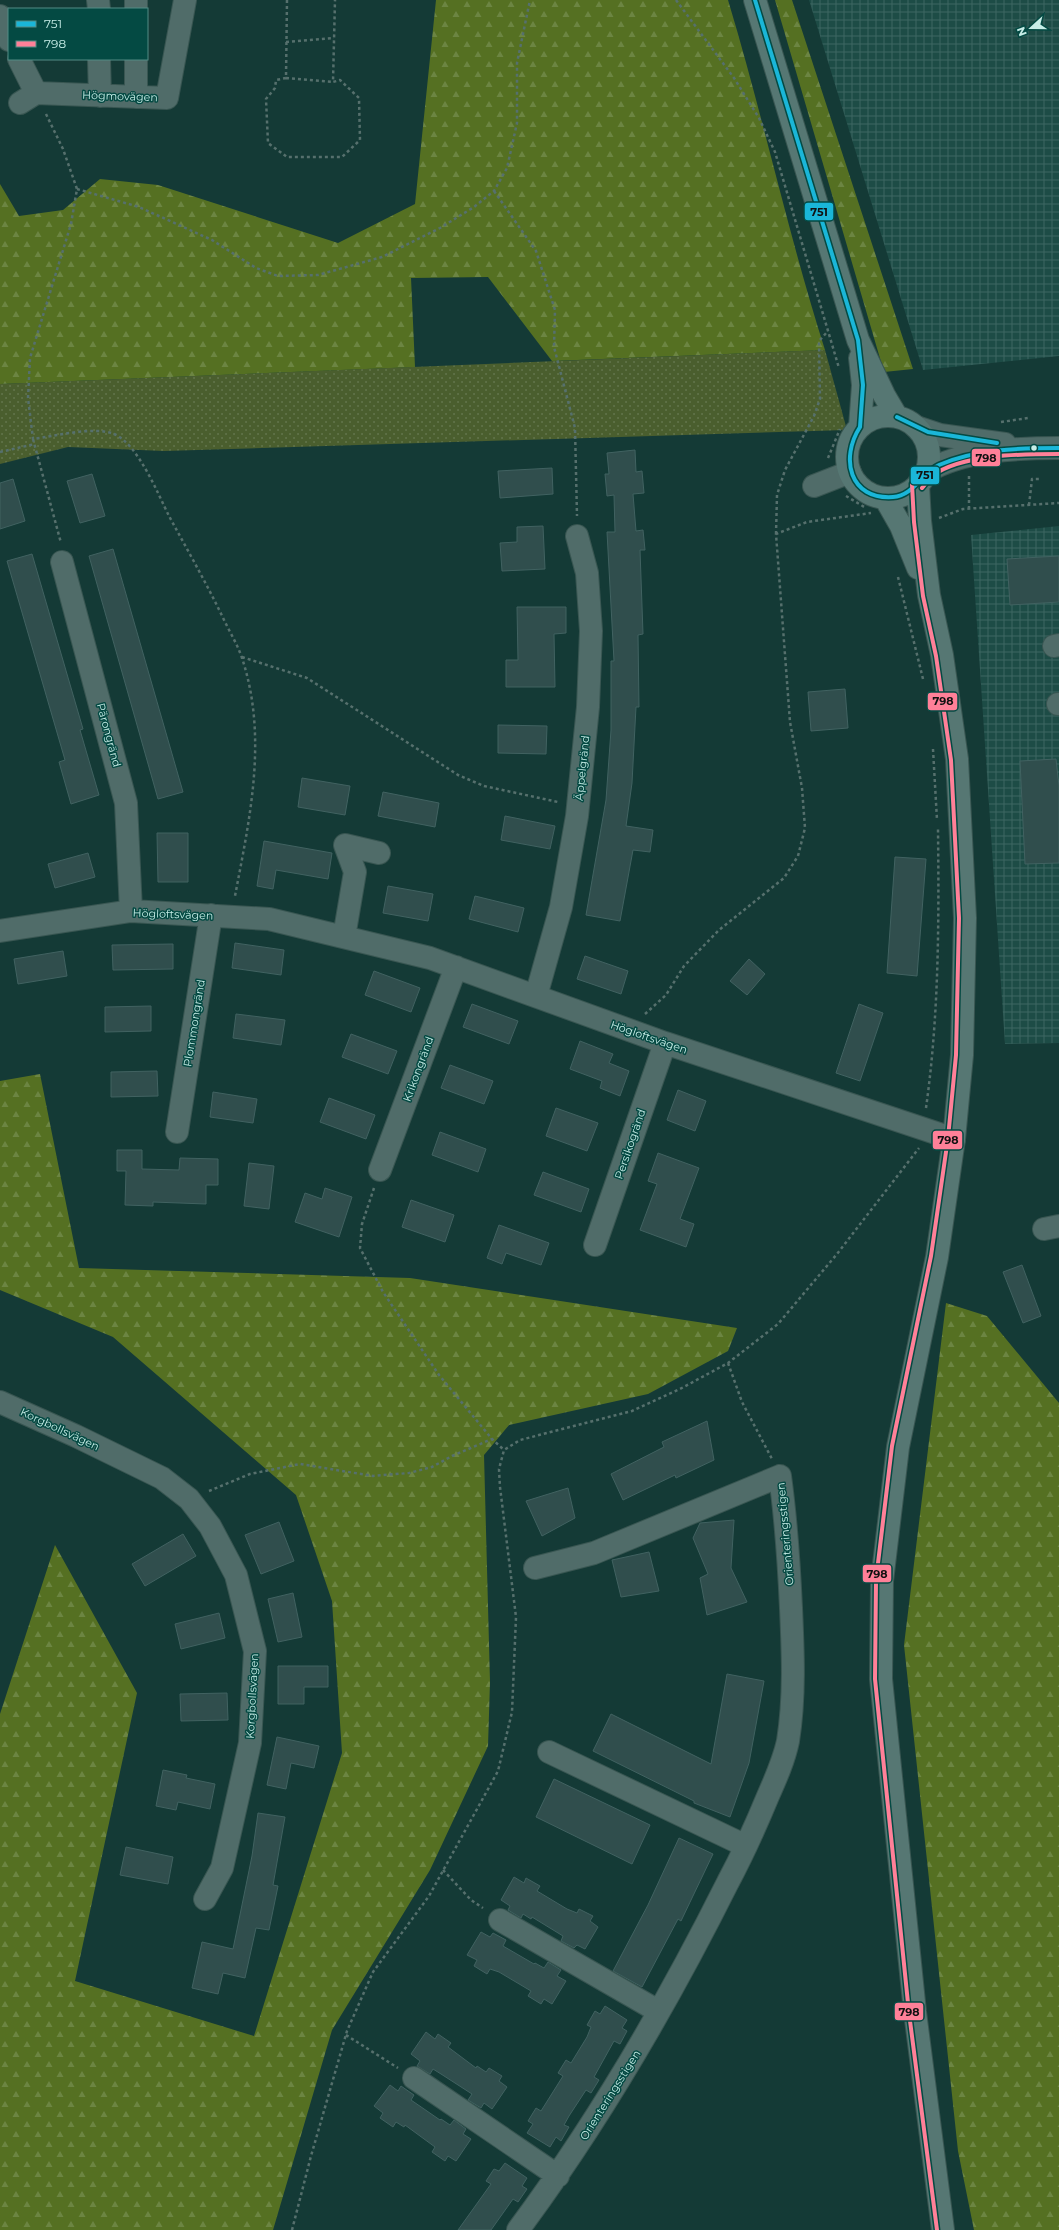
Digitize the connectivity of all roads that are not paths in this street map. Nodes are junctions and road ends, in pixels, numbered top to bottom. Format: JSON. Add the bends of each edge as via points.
{"nodes":[{"id":1,"x":185,"y":0,"type":"edge"},
{"id":2,"x":755,"y":0,"type":"edge"},
{"id":3,"x":0,"y":16,"type":"edge"},
{"id":4,"x":8,"y":37,"type":"edge"},
{"id":5,"x":19,"y":60,"type":"edge"},
{"id":6,"x":99,"y":60,"type":"edge"},
{"id":7,"x":136,"y":60,"type":"edge"},
{"id":8,"x":100,"y":96,"type":"junction"},
{"id":9,"x":136,"y":97,"type":"junction"},
{"id":10,"x":858,"y":340,"type":"junction"},
{"id":11,"x":897,"y":417,"type":"junction"},
{"id":12,"x":850,"y":426,"type":"junction"},
{"id":13,"x":916,"y":427,"type":"junction"},
{"id":14,"x":1032,"y":448,"type":"junction"},
{"id":15,"x":1059,"y":448,"type":"edge"},
{"id":16,"x":922,"y":478,"type":"junction"},
{"id":17,"x":879,"y":505,"type":"junction"},
{"id":18,"x":577,"y":536,"type":"road end"},
{"id":19,"x":62,"y":562,"type":"road end"},
{"id":20,"x":930,"y":595,"type":"junction"},
{"id":21,"x":378,"y":854,"type":"dead end"},
{"id":22,"x":131,"y":911,"type":"junction"},
{"id":23,"x":222,"y":915,"type":"junction"},
{"id":24,"x":0,"y":931,"type":"edge"},
{"id":25,"x":344,"y":937,"type":"junction"},
{"id":26,"x":456,"y":967,"type":"junction"},
{"id":27,"x":536,"y":996,"type":"junction"},
{"id":28,"x":665,"y":1043,"type":"junction"},
{"id":29,"x":177,"y":1132,"type":"dead end"},
{"id":30,"x":954,"y":1140,"type":"junction"},
{"id":31,"x":380,"y":1170,"type":"road end"},
{"id":32,"x":595,"y":1245,"type":"dead end"},
{"id":33,"x":0,"y":1402,"type":"edge"},
{"id":34,"x":535,"y":1568,"type":"dead end"},
{"id":35,"x":549,"y":1752,"type":"dead end"},
{"id":36,"x":746,"y":1846,"type":"junction"},
{"id":37,"x":205,"y":1899,"type":"dead end"},
{"id":38,"x":500,"y":1920,"type":"road end"},
{"id":39,"x":658,"y":2011,"type":"junction"},
{"id":40,"x":414,"y":2078,"type":"road end"},
{"id":41,"x":558,"y":2176,"type":"junction"},
{"id":42,"x":518,"y":2230,"type":"edge"},
{"id":43,"x":943,"y":2230,"type":"edge"}],
"edges":[{"from":1,"to":9,"type":"street","name":"Högmovägen","via":[[167,98]]},
{"from":2,"to":10,"type":"main road"},
{"from":3,"to":4,"type":"street"},
{"from":5,"to":8,"type":"street","name":"Högmovägen","via":[[28,98]]},
{"from":6,"to":8,"type":"street"},
{"from":7,"to":9,"type":"street"},
{"from":8,"to":9,"type":"street","name":"Högmovägen"},
{"from":10,"to":11,"type":"main road"},
{"from":10,"to":12,"type":"main road","via":[[863,385]]},
{"from":11,"to":12,"type":"main road","via":[[877,417]]},
{"from":11,"to":13,"type":"main road","via":[[907,420]]},
{"from":12,"to":17,"type":"main road","via":[[848,460],[832,479],[854,480]]},
{"from":13,"to":14,"type":"street","via":[[940,434]]},
{"from":13,"to":16,"type":"main road","via":[[923,434],[929,453]]},
{"from":14,"to":15,"type":"street"},
{"from":14,"to":16,"type":"street","via":[[958,458],[936,466]]},
{"from":16,"to":17,"type":"main road","via":[[903,495]]},
{"from":16,"to":20,"type":"main road","via":[[920,521]]},
{"from":17,"to":20,"type":"main road","via":[[901,526]]},
{"from":18,"to":27,"type":"street","name":"Äppelgränd","via":[[587,573],[591,631],[588,706],[578,806],[561,907]]},
{"from":19,"to":22,"type":"street","name":"Pärongränd","via":[[126,803]]},
{"from":20,"to":30,"type":"main road","via":[[942,655],[956,758],[965,918],[962,1055]]},
{"from":21,"to":25,"type":"street","via":[[345,845],[355,872]]},
{"from":22,"to":23,"type":"street","name":"Högloftsvägen"},
{"from":22,"to":24,"type":"street","name":"Högloftsvägen"},
{"from":23,"to":25,"type":"street","name":"Högloftsvägen","via":[[269,919]]},
{"from":23,"to":29,"type":"street","name":"Plommongränd"},
{"from":25,"to":26,"type":"street","name":"Högloftsvägen"},
{"from":26,"to":27,"type":"street","name":"Högloftsvägen"},
{"from":26,"to":31,"type":"street","name":"Krikongränd"},
{"from":27,"to":28,"type":"street","name":"Högloftsvägen"},
{"from":28,"to":30,"type":"street","name":"Högloftsvägen"},
{"from":28,"to":32,"type":"street","name":"Persikogränd"},
{"from":30,"to":43,"type":"main road","via":[[937,1257],[898,1447],[882,1581],[881,1679],[915,2012]]},
{"from":33,"to":37,"type":"street","name":"Korgbollsvägen","via":[[162,1478],[189,1499],[210,1526],[236,1575],[255,1651],[250,1743],[222,1868]]},
{"from":34,"to":36,"type":"street","name":"Orienteringsstigen","via":[[594,1552],[780,1476],[787,1531],[793,1646],[788,1742],[779,1771]]},
{"from":35,"to":36,"type":"street"},
{"from":36,"to":39,"type":"street","name":"Orienteringsstigen","via":[[691,1956]]},
{"from":38,"to":39,"type":"street"},
{"from":39,"to":41,"type":"street","name":"Orienteringsstigen","via":[[623,2076]]},
{"from":40,"to":41,"type":"street"},
{"from":41,"to":42,"type":"street","name":"Orienteringsstigen"}]}
